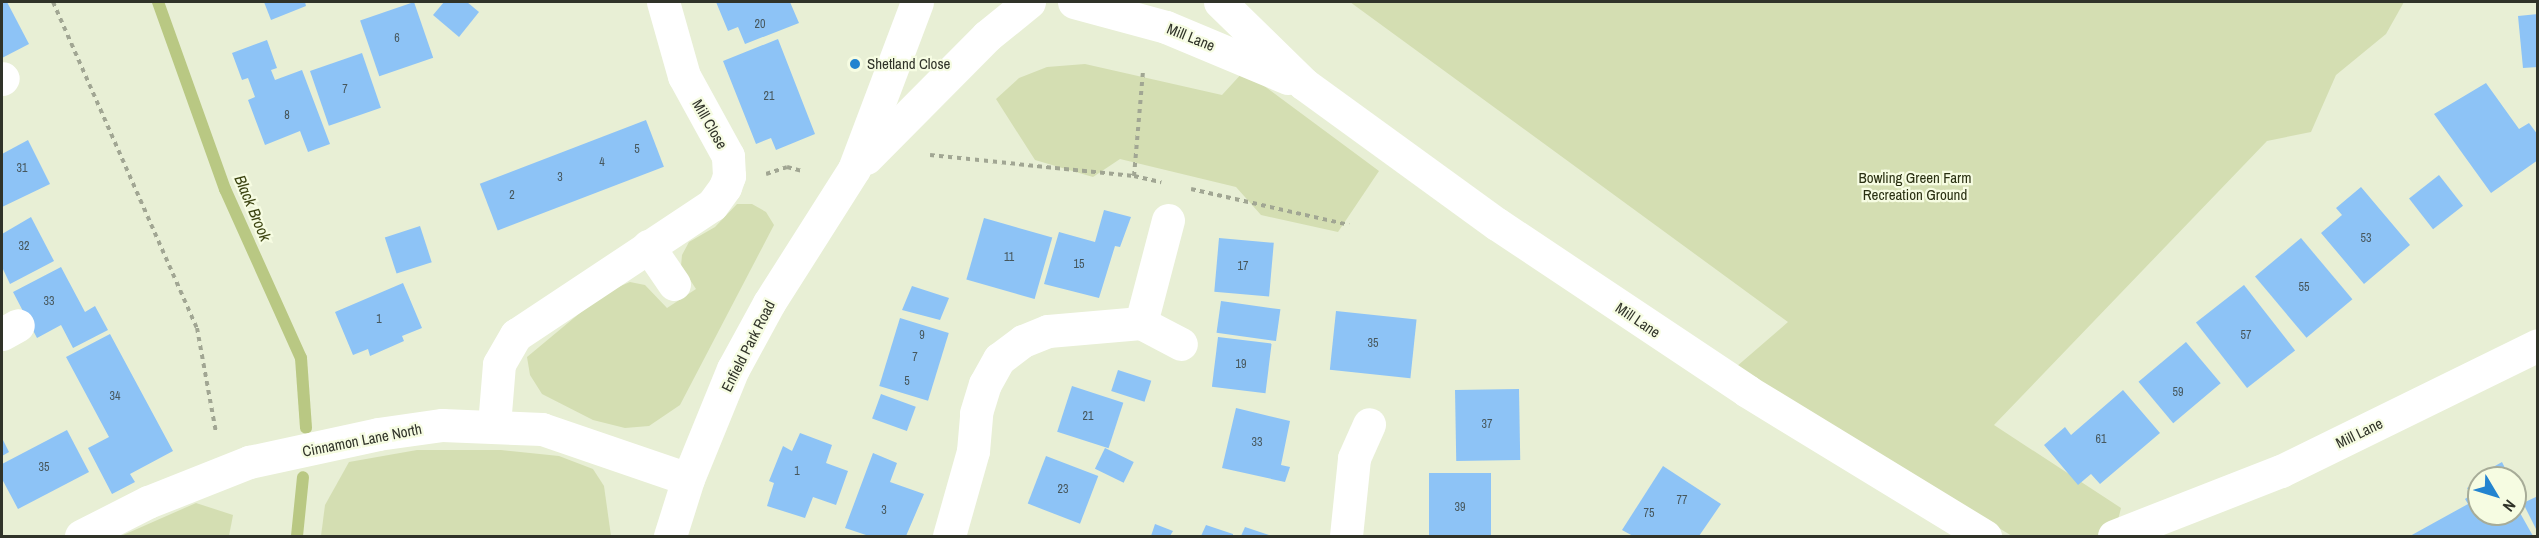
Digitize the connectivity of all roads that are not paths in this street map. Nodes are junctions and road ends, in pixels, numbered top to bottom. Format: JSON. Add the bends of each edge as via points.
{"nodes":[{"id":1,"x":663,"y":2,"type":"edge"},
{"id":2,"x":917,"y":2,"type":"edge"},
{"id":3,"x":1029,"y":2,"type":"edge"},
{"id":4,"x":1074,"y":2,"type":"edge"},
{"id":5,"x":1220,"y":2,"type":"edge"},
{"id":6,"x":1304,"y":84,"type":"junction"},
{"id":7,"x":854,"y":169,"type":"junction"},
{"id":8,"x":1168,"y":220,"type":"dead end"},
{"id":9,"x":648,"y":246,"type":"junction"},
{"id":10,"x":674,"y":284,"type":"dead end"},
{"id":11,"x":1140,"y":322,"type":"junction"},
{"id":12,"x":1181,"y":344,"type":"dead end"},
{"id":13,"x":2538,"y":345,"type":"edge"},
{"id":14,"x":1369,"y":423,"type":"dead end"},
{"id":15,"x":494,"y":425,"type":"junction"},
{"id":16,"x":688,"y":479,"type":"junction"},
{"id":17,"x":2174,"y":524,"type":"edge"},
{"id":18,"x":674,"y":535,"type":"edge"},
{"id":19,"x":81,"y":537,"type":"edge"},
{"id":20,"x":950,"y":537,"type":"edge"},
{"id":21,"x":1346,"y":537,"type":"edge"},
{"id":22,"x":1985,"y":537,"type":"edge"},
{"id":23,"x":2114,"y":537,"type":"edge"}],
"edges":[{"from":1,"to":9,"type":"street","name":"Mill Close","via":[[684,76],[723,143],[730,166],[725,187],[711,205]]},
{"from":2,"to":7,"type":"street","name":"Enfield Park Road"},
{"from":3,"to":7,"type":"street","name":"Enfield Park Road","via":[[972,51]]},
{"from":4,"to":6,"type":"street","name":"Mill Lane","via":[[1166,27]]},
{"from":5,"to":6,"type":"street","name":"Mill Lane"},
{"from":6,"to":22,"type":"street","name":"Mill Lane","via":[[1415,167],[1639,321]]},
{"from":7,"to":16,"type":"street","name":"Enfield Park Road","via":[[769,303],[733,369]]},
{"from":8,"to":11,"type":"street"},
{"from":9,"to":10,"type":"street"},
{"from":9,"to":15,"type":"street","name":"Mill Close","via":[[527,325],[509,344],[499,364]]},
{"from":11,"to":12,"type":"street"},
{"from":11,"to":20,"type":"street","via":[[1048,331],[1023,341],[999,358],[976,412],[973,451]]},
{"from":13,"to":17,"type":"street","name":"Mill Lane"},
{"from":14,"to":21,"type":"street","via":[[1354,458]]},
{"from":15,"to":16,"type":"street","name":"Cinnamon Lane North","via":[[565,434]]},
{"from":15,"to":19,"type":"street","name":"Cinnamon Lane North","via":[[442,425],[378,434],[249,462],[208,476]]},
{"from":16,"to":18,"type":"street","name":"Enfield Park Road"},
{"from":17,"to":23,"type":"street","name":"Mill Lane"}]}
